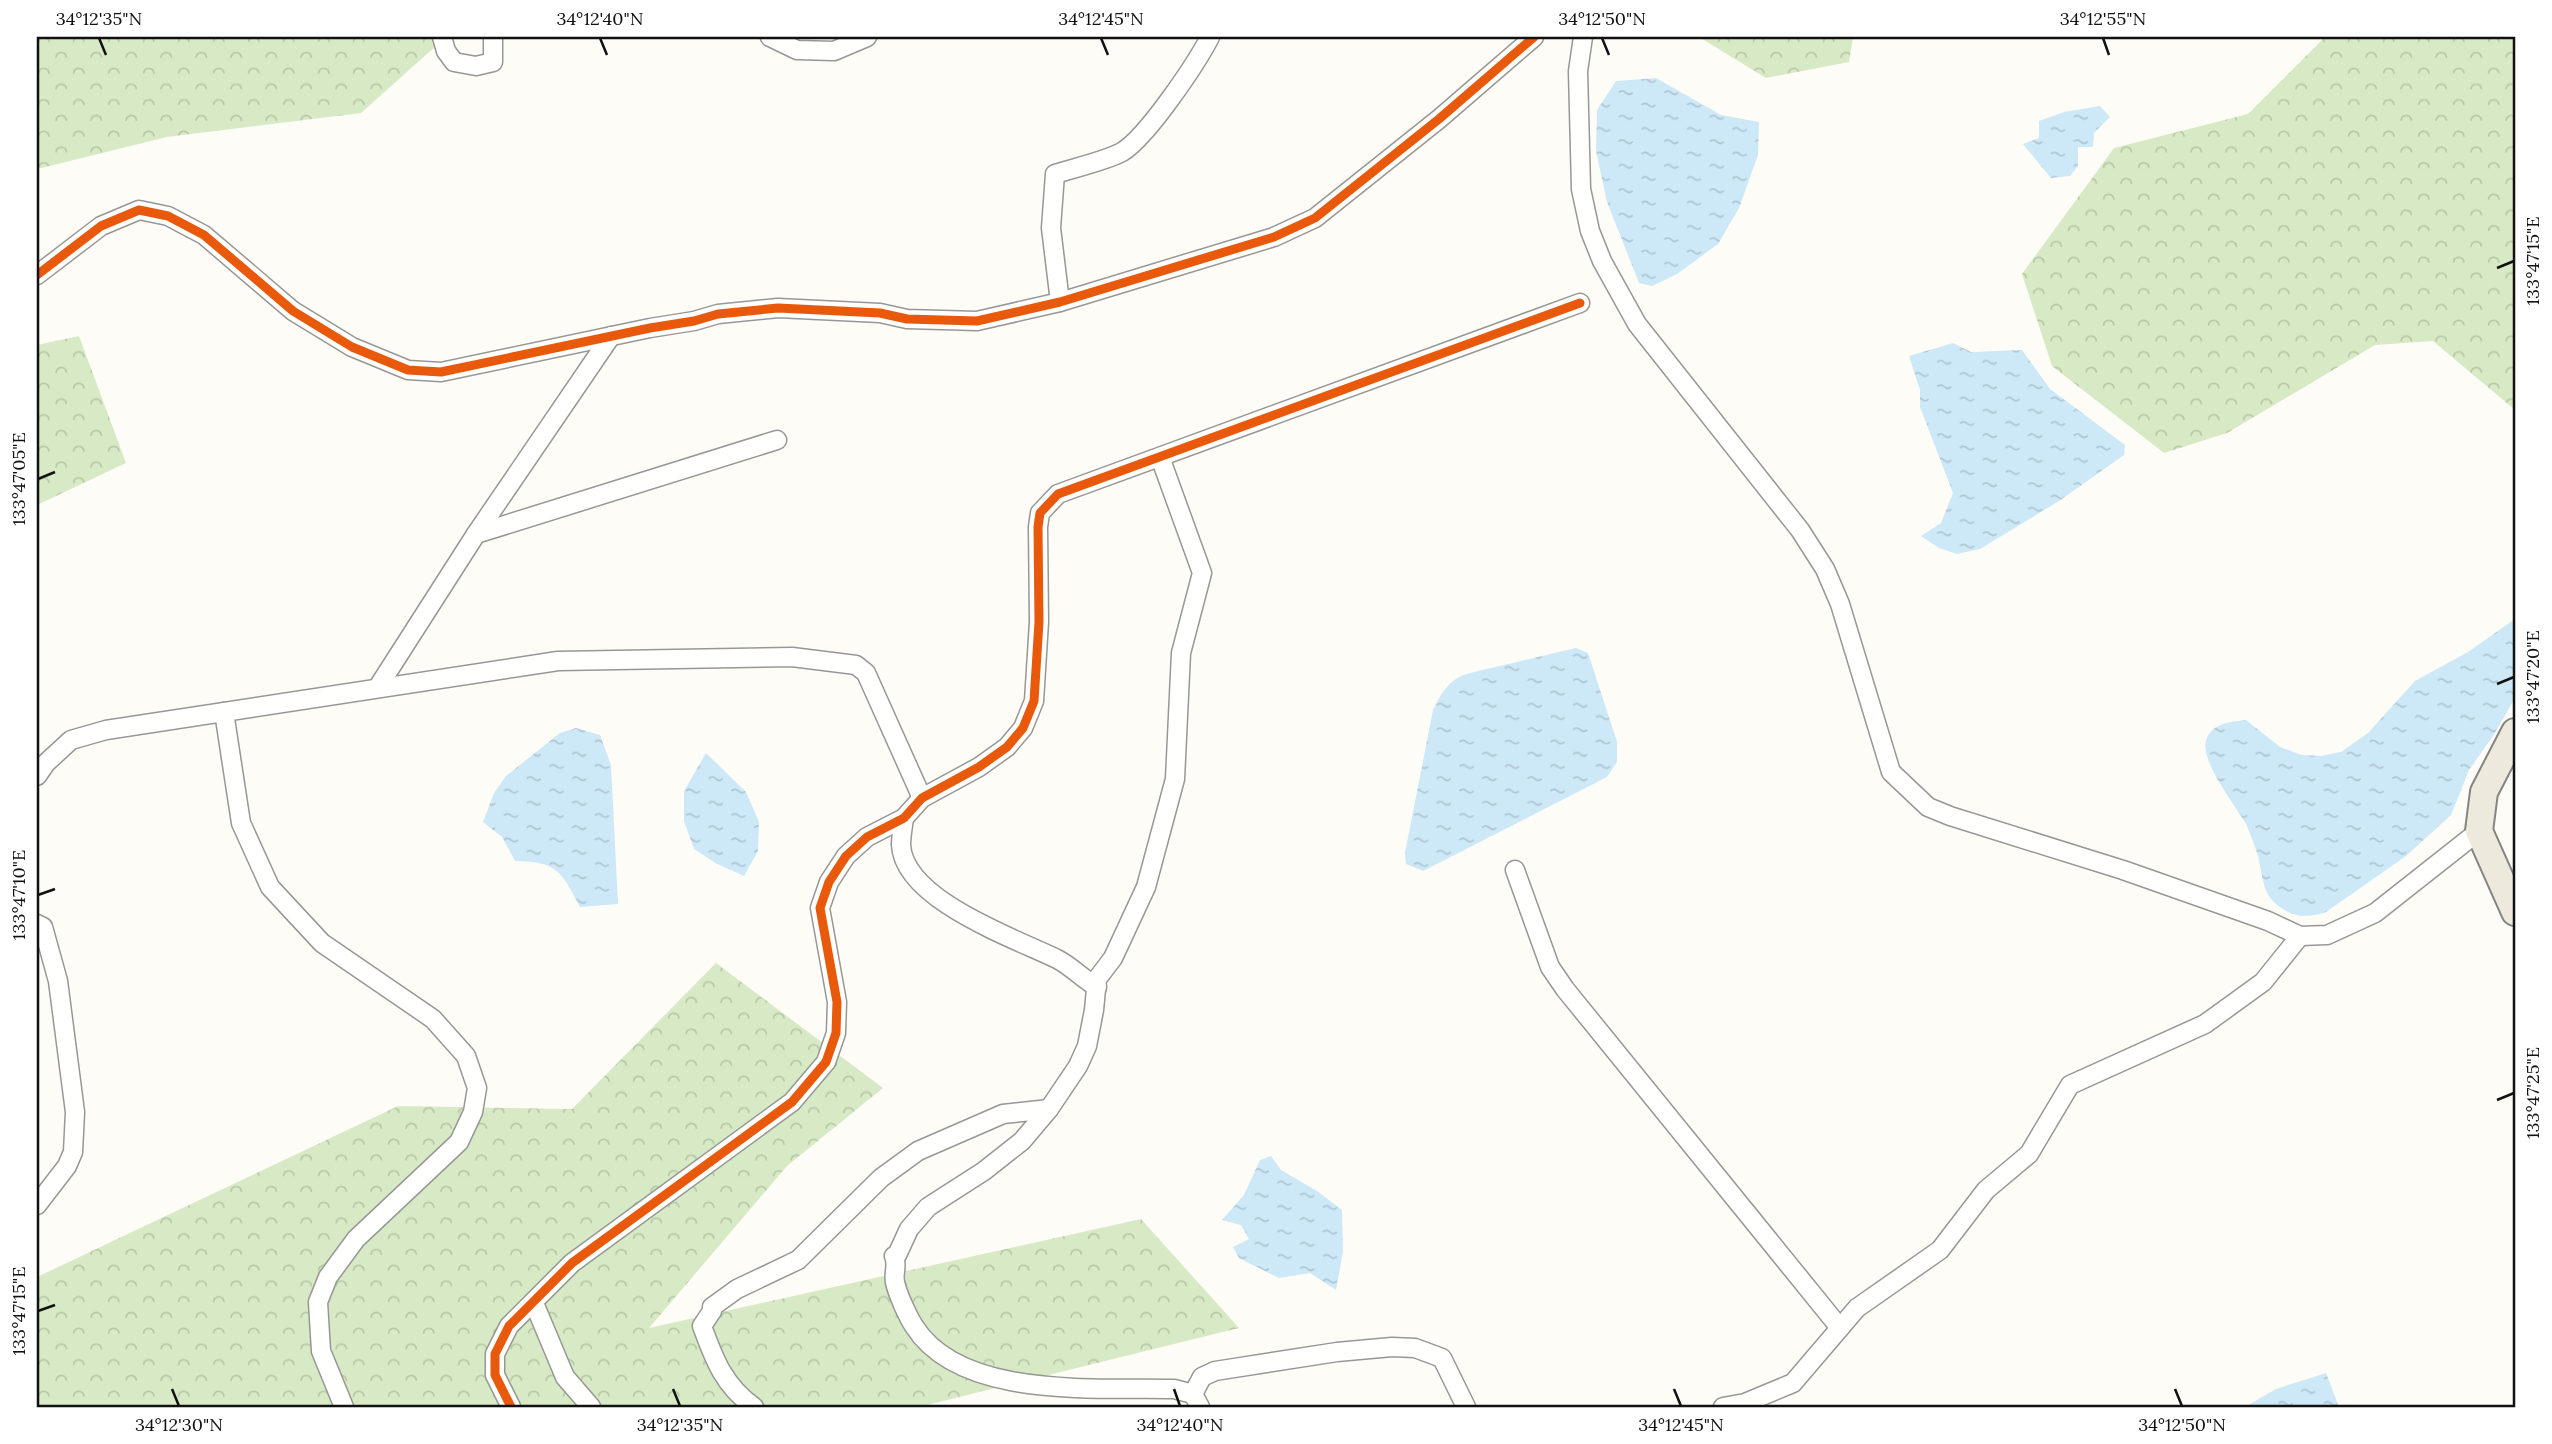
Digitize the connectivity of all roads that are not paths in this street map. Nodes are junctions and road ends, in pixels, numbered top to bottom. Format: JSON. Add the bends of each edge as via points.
{"nodes":[{"id":1,"x":442,"y":37,"type":"edge"},
{"id":2,"x":493,"y":37,"type":"edge"},
{"id":3,"x":770,"y":37,"type":"edge"},
{"id":4,"x":867,"y":37,"type":"edge"},
{"id":5,"x":1210,"y":37,"type":"edge"},
{"id":6,"x":1534,"y":37,"type":"edge"},
{"id":7,"x":1583,"y":37,"type":"edge"},
{"id":8,"x":37,"y":275,"type":"edge"},
{"id":9,"x":1060,"y":302,"type":"junction"},
{"id":10,"x":1580,"y":303,"type":"dead end"},
{"id":11,"x":611,"y":336,"type":"junction"},
{"id":12,"x":778,"y":440,"type":"dead end"},
{"id":13,"x":1160,"y":457,"type":"junction"},
{"id":14,"x":476,"y":534,"type":"junction"},
{"id":15,"x":378,"y":687,"type":"junction"},
{"id":16,"x":224,"y":712,"type":"junction"},
{"id":17,"x":2515,"y":732,"type":"edge"},
{"id":18,"x":37,"y":776,"type":"edge"},
{"id":19,"x":922,"y":798,"type":"junction"},
{"id":20,"x":904,"y":818,"type":"junction"},
{"id":21,"x":2479,"y":831,"type":"junction"},
{"id":22,"x":1515,"y":870,"type":"dead end"},
{"id":23,"x":2515,"y":912,"type":"edge"},
{"id":24,"x":37,"y":924,"type":"edge"},
{"id":25,"x":2301,"y":936,"type":"junction"},
{"id":26,"x":1097,"y":987,"type":"junction"},
{"id":27,"x":1049,"y":1109,"type":"junction"},
{"id":28,"x":37,"y":1205,"type":"edge"},
{"id":29,"x":534,"y":1303,"type":"junction"},
{"id":30,"x":1840,"y":1328,"type":"junction"},
{"id":31,"x":1196,"y":1400,"type":"edge"},
{"id":32,"x":344,"y":1407,"type":"edge"},
{"id":33,"x":511,"y":1407,"type":"edge"},
{"id":34,"x":591,"y":1407,"type":"edge"},
{"id":35,"x":754,"y":1407,"type":"edge"},
{"id":36,"x":1466,"y":1407,"type":"edge"},
{"id":37,"x":1723,"y":1407,"type":"edge"}],
"edges":[{"from":1,"to":2,"type":"street","via":[[454,62],[476,66],[492,62]]},
{"from":3,"to":4,"type":"street","via":[[797,50],[834,51]]},
{"from":5,"to":9,"type":"street","via":[[1151,123],[1122,152],[1055,174],[1051,229]]},
{"from":6,"to":9,"type":"street","via":[[1315,218],[1274,237]]},
{"from":7,"to":25,"type":"street","via":[[1578,71],[1581,189],[1602,261],[1637,324],[1800,530],[1825,569],[1891,772],[1928,807],[1950,816],[2123,870]]},
{"from":8,"to":11,"type":"street","via":[[101,226],[139,210],[168,216],[204,235],[293,311],[352,347],[408,370],[442,372]]},
{"from":9,"to":11,"type":"street","via":[[977,321],[778,308],[718,314]]},
{"from":10,"to":13,"type":"street"},
{"from":11,"to":14,"type":"street"},
{"from":12,"to":14,"type":"street"},
{"from":13,"to":19,"type":"street","via":[[1058,494],[1041,513],[1040,622],[1034,701],[1027,719],[1007,747]]},
{"from":13,"to":26,"type":"street","via":[[1202,573],[1181,653],[1175,779],[1146,887],[1113,958],[1097,979]]},
{"from":14,"to":15,"type":"street"},
{"from":15,"to":16,"type":"street"},
{"from":15,"to":19,"type":"street","via":[[558,661],[792,657],[856,665],[866,673]]},
{"from":16,"to":18,"type":"street","via":[[106,730],[71,740]]},
{"from":16,"to":32,"type":"street","via":[[241,823],[270,887],[322,943],[433,1019],[466,1056],[477,1088],[473,1112],[459,1142],[356,1239],[328,1277],[318,1302],[321,1351]]},
{"from":17,"to":21,"type":"main road","via":[[2484,792]]},
{"from":19,"to":20,"type":"street"},
{"from":20,"to":26,"type":"street","via":[[901,847],[922,887],[949,908],[1062,962]]},
{"from":20,"to":29,"type":"street","via":[[867,837],[846,856],[829,882],[820,908],[837,1002],[836,1033],[826,1062],[792,1102],[572,1263]]},
{"from":21,"to":23,"type":"main road"},
{"from":21,"to":25,"type":"street","via":[[2375,913],[2327,935]]},
{"from":22,"to":30,"type":"street","via":[[1550,967],[1565,989]]},
{"from":24,"to":28,"type":"street","via":[[43,927],[58,981],[75,1112],[73,1152]]},
{"from":25,"to":30,"type":"street","via":[[2263,982],[2205,1024],[2070,1085],[2029,1154],[1986,1190],[1940,1251],[1857,1308]]},
{"from":26,"to":27,"type":"street","via":[[1087,1046]]},
{"from":27,"to":31,"type":"street","via":[[1022,1141],[928,1207],[909,1229],[894,1256],[895,1282],[913,1325],[927,1344],[980,1374],[1032,1386],[1174,1389]]},
{"from":27,"to":35,"type":"street","via":[[1003,1114],[918,1150],[881,1178],[798,1261],[737,1289],[712,1307],[702,1326],[719,1371]]},
{"from":29,"to":33,"type":"street","via":[[509,1326],[495,1354],[495,1375]]},
{"from":29,"to":34,"type":"street","via":[[565,1377]]},
{"from":30,"to":37,"type":"street","via":[[1793,1382],[1745,1403]]},
{"from":31,"to":36,"type":"street","via":[[1202,1377],[1215,1371],[1392,1347],[1415,1348],[1442,1359]]}]}
